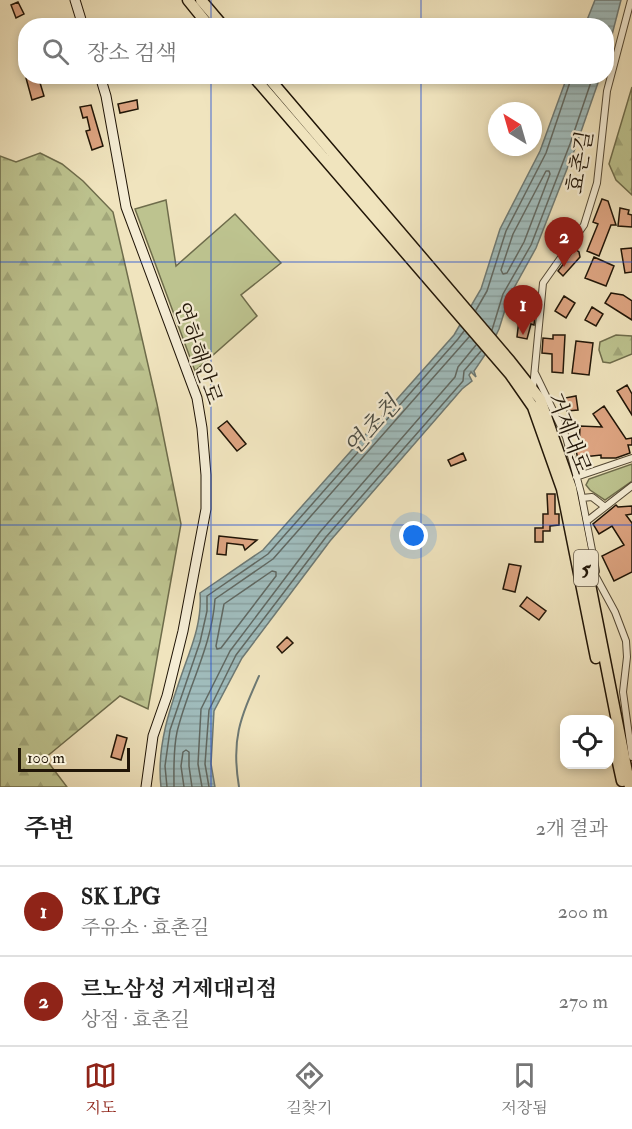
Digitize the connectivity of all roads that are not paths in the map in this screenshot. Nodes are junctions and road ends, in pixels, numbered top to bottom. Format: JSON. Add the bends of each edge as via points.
{"nodes":[{"id":1,"x":75,"y":0,"type":"edge"},
{"id":2,"x":188,"y":0,"type":"edge"},
{"id":3,"x":201,"y":0,"type":"edge"},
{"id":4,"x":631,"y":0,"type":"edge"},
{"id":5,"x":81,"y":18,"type":"edge"},
{"id":6,"x":203,"y":18,"type":"edge"},
{"id":7,"x":216,"y":18,"type":"edge"},
{"id":8,"x":614,"y":64,"type":"edge"},
{"id":9,"x":102,"y":84,"type":"edge"},
{"id":10,"x":260,"y":84,"type":"edge"},
{"id":11,"x":274,"y":84,"type":"edge"},
{"id":12,"x":609,"y":84,"type":"edge"},
{"id":13,"x":460,"y":309,"type":"junction"},
{"id":14,"x":507,"y":364,"type":"junction"},
{"id":15,"x":534,"y":373,"type":"junction"},
{"id":16,"x":533,"y":390,"type":"junction"},
{"id":17,"x":632,"y":458,"type":"edge"},
{"id":18,"x":576,"y":477,"type":"junction"},
{"id":19,"x":632,"y":486,"type":"edge"},
{"id":20,"x":582,"y":498,"type":"junction"},
{"id":21,"x":605,"y":507,"type":"junction"},
{"id":22,"x":587,"y":521,"type":"junction"},
{"id":23,"x":583,"y":554,"type":"junction"},
{"id":24,"x":596,"y":575,"type":"junction"},
{"id":25,"x":607,"y":715,"type":"edge"},
{"id":26,"x":614,"y":748,"type":"edge"},
{"id":27,"x":632,"y":757,"type":"edge"},
{"id":28,"x":146,"y":787,"type":"edge"},
{"id":29,"x":623,"y":787,"type":"edge"},
{"id":30,"x":630,"y":787,"type":"edge"}],
"edges":[{"from":1,"to":5,"type":"street"},
{"from":2,"to":6,"type":"main road"},
{"from":3,"to":7,"type":"main road"},
{"from":4,"to":8,"type":"street","name":"효촌길"},
{"from":9,"to":28,"type":"street","name":"연하해안로","via":[[126,207],[197,398],[206,475],[206,509],[193,584],[167,696],[153,736]]},
{"from":10,"to":13,"type":"main road","name":"거제대로","number":"5"},
{"from":11,"to":13,"type":"main road","name":"거제대로","number":"5"},
{"from":12,"to":15,"type":"street","name":"효촌길","via":[[597,183],[584,225],[543,283]]},
{"from":13,"to":14,"type":"main road","name":"거제대로","number":"5"},
{"from":14,"to":16,"type":"main road","name":"거제대로","number":"5"},
{"from":14,"to":25,"type":"main road","name":"거제대로","number":"5","via":[[533,407],[561,489]]},
{"from":15,"to":16,"type":"street","name":"효촌길"},
{"from":15,"to":18,"type":"street","via":[[566,437]]},
{"from":16,"to":23,"type":"main road","name":"거제대로","number":"5","via":[[540,399],[571,488]]},
{"from":17,"to":18,"type":"street"},
{"from":18,"to":20,"type":"street"},
{"from":19,"to":21,"type":"street"},
{"from":20,"to":21,"type":"street","via":[[592,497]]},
{"from":20,"to":22,"type":"street"},
{"from":21,"to":22,"type":"street"},
{"from":22,"to":24,"type":"street"},
{"from":23,"to":24,"type":"street"},
{"from":23,"to":30,"type":"main road","name":"거제대로","number":"5"},
{"from":24,"to":27,"type":"street","via":[[626,641],[623,692]]},
{"from":26,"to":29,"type":"main road"}]}
